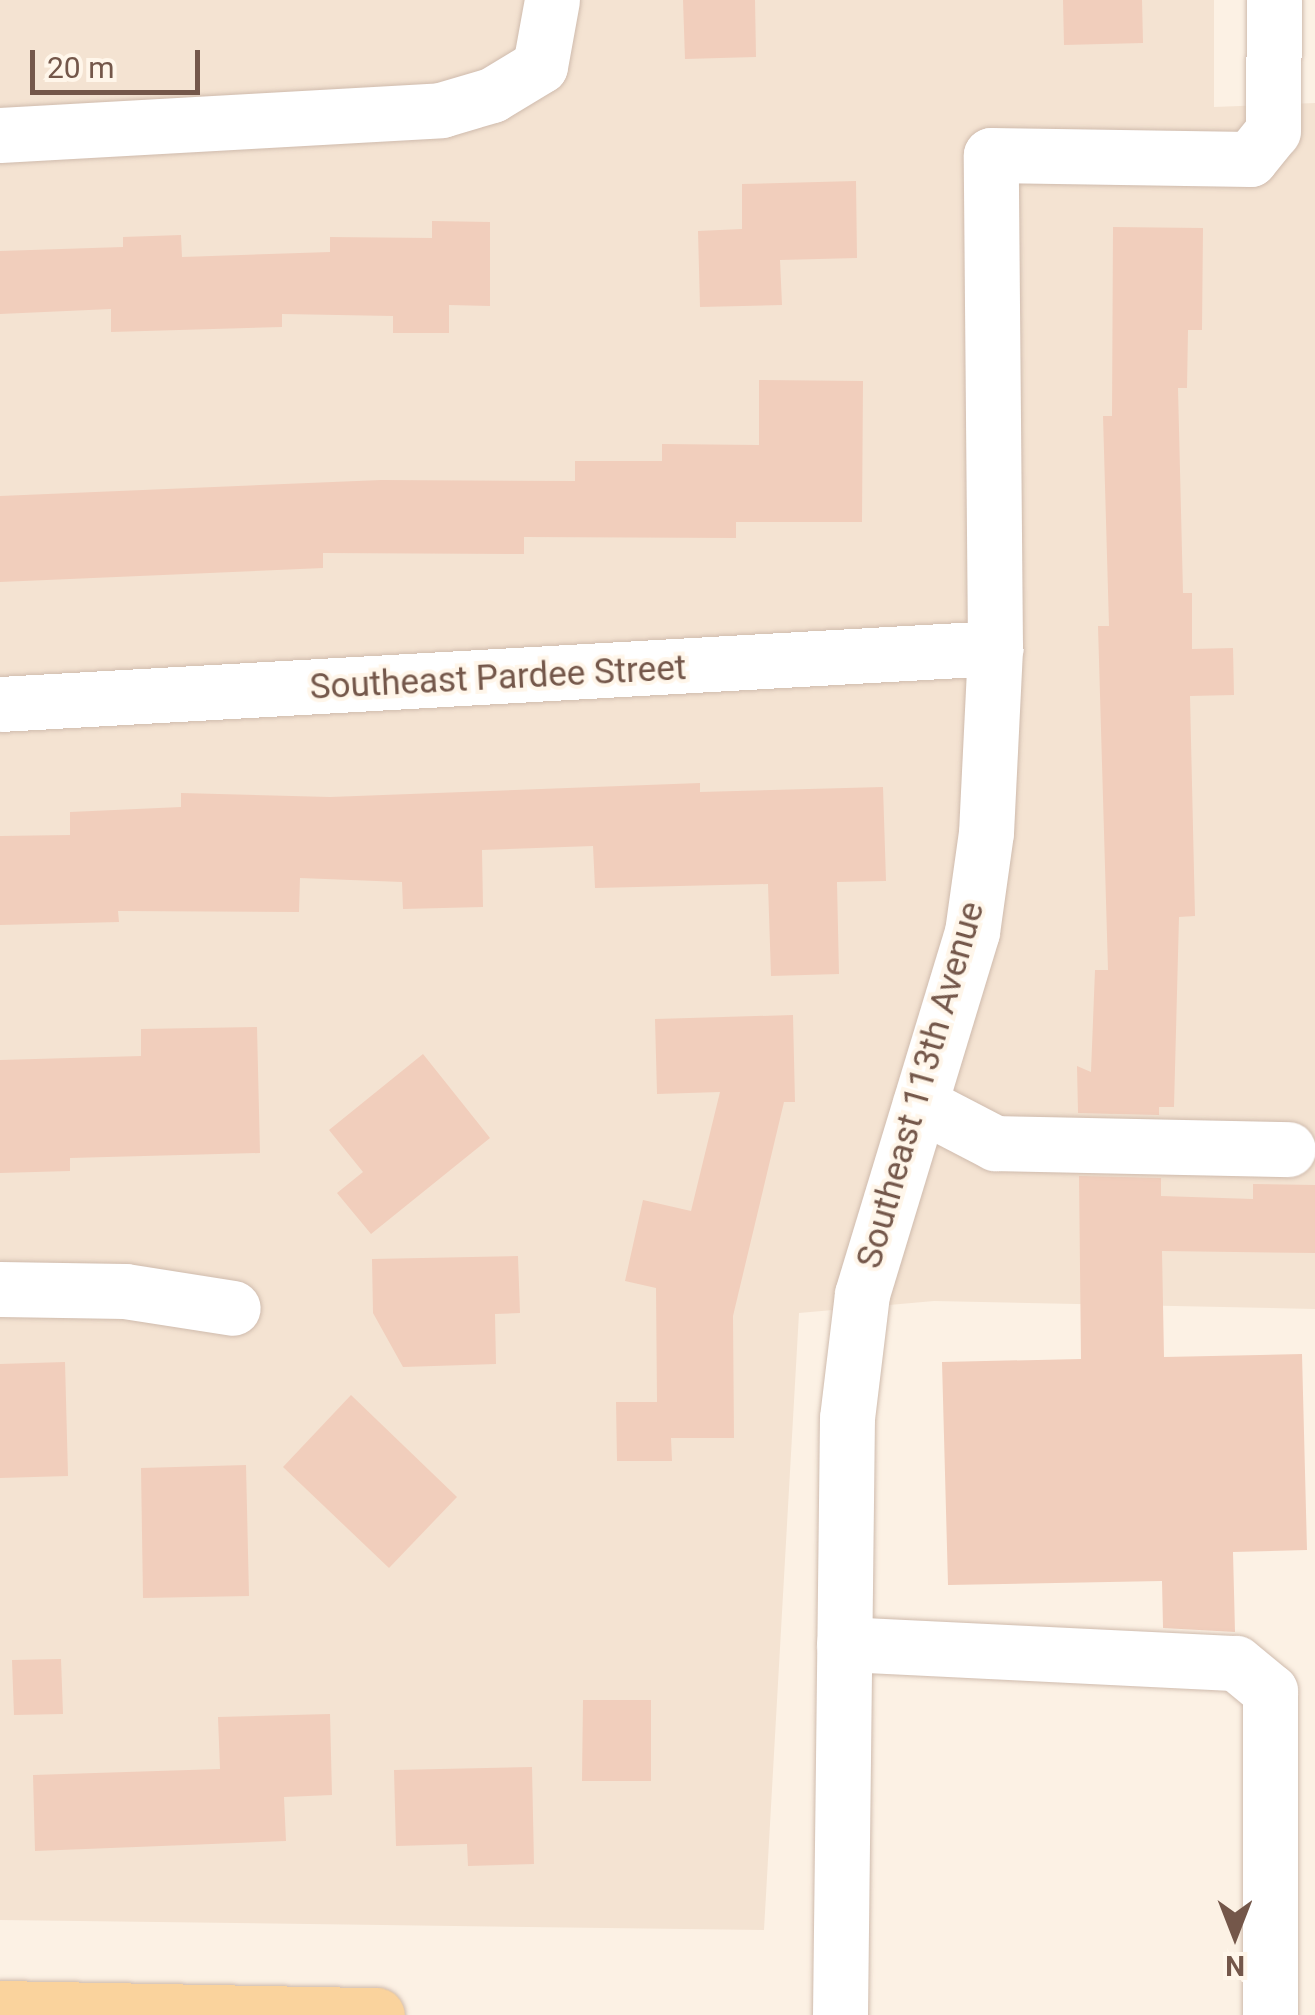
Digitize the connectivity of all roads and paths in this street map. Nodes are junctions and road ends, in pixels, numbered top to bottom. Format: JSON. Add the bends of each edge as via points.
{"nodes":[{"id":1,"x":552,"y":0,"type":"edge"},
{"id":2,"x":1274,"y":0,"type":"edge"},
{"id":3,"x":1294,"y":132,"type":"edge"},
{"id":4,"x":0,"y":135,"type":"edge"},
{"id":5,"x":995,"y":648,"type":"junction"},
{"id":6,"x":0,"y":704,"type":"edge"},
{"id":7,"x":920,"y":1104,"type":"junction"},
{"id":8,"x":1288,"y":1149,"type":"dead end"},
{"id":9,"x":0,"y":1289,"type":"edge"},
{"id":10,"x":233,"y":1308,"type":"dead end"},
{"id":11,"x":844,"y":1644,"type":"junction"},
{"id":12,"x":0,"y":2008,"type":"edge"},
{"id":13,"x":293,"y":2014,"type":"edge"},
{"id":14,"x":377,"y":2015,"type":"edge"},
{"id":15,"x":840,"y":2015,"type":"edge"},
{"id":16,"x":1270,"y":2015,"type":"edge"}],
"edges":[{"from":1,"to":4,"type":"street","via":[[540,66],[492,95],[441,110]]},
{"from":2,"to":3,"type":"street"},
{"from":3,"to":5,"type":"street","name":"Southeast 113th Avenue","via":[[1250,159],[991,155]]},
{"from":5,"to":6,"type":"street","name":"Southeast Pardee Street"},
{"from":5,"to":7,"type":"street","name":"Southeast 113th Avenue","via":[[986,833],[972,932]]},
{"from":7,"to":8,"type":"street","via":[[995,1144]]},
{"from":7,"to":11,"type":"street","name":"Southeast 113th Avenue","via":[[862,1294],[846,1418]]},
{"from":9,"to":10,"type":"street","via":[[124,1291]]},
{"from":11,"to":15,"type":"street","name":"Southeast 113th Avenue"},
{"from":11,"to":16,"type":"street","via":[[1236,1663],[1270,1691]]},
{"from":12,"to":13,"type":"main road"},
{"from":13,"to":14,"type":"main road"}]}
